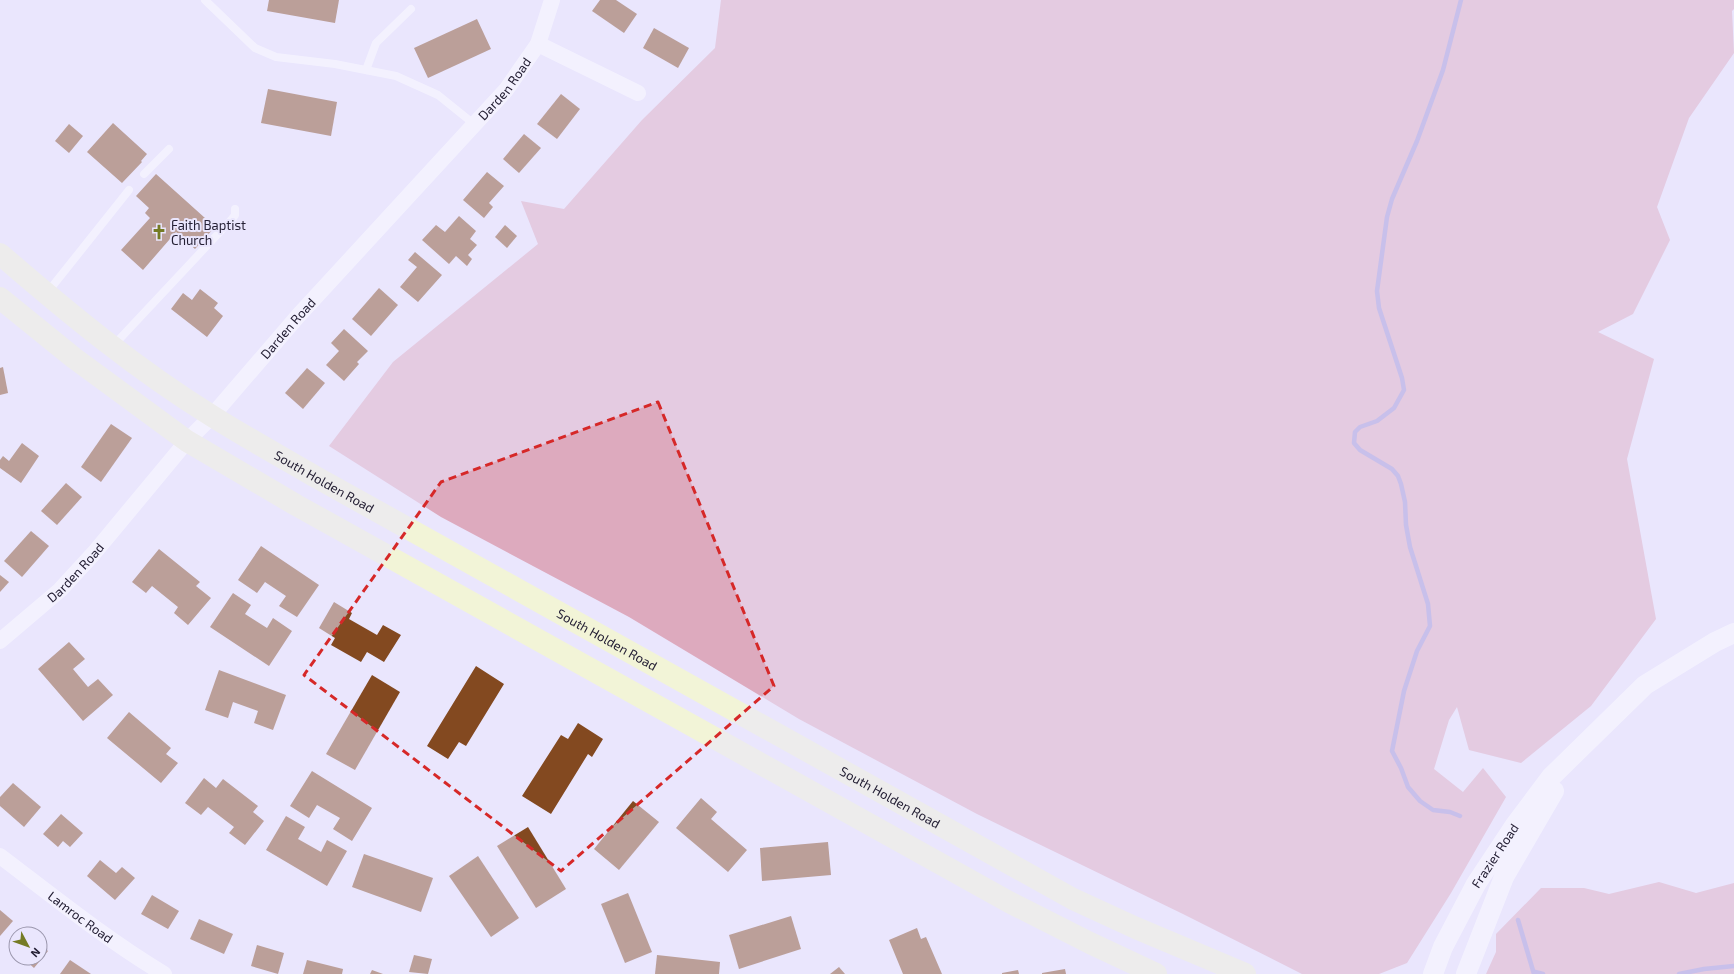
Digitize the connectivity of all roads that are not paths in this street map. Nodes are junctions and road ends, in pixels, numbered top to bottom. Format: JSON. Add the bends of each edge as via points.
{"nodes":[{"id":1,"x":205,"y":0,"type":"edge"},
{"id":2,"x":552,"y":0,"type":"edge"},
{"id":3,"x":411,"y":10,"type":"dead end"},
{"id":4,"x":538,"y":44,"type":"junction"},
{"id":5,"x":366,"y":70,"type":"junction"},
{"id":6,"x":638,"y":93,"type":"dead end"},
{"id":7,"x":474,"y":124,"type":"junction"},
{"id":8,"x":169,"y":149,"type":"dead end"},
{"id":9,"x":144,"y":174,"type":"dead end"},
{"id":10,"x":129,"y":190,"type":"dead end"},
{"id":11,"x":235,"y":209,"type":"dead end"},
{"id":12,"x":0,"y":254,"type":"edge"},
{"id":13,"x":46,"y":294,"type":"junction"},
{"id":14,"x":0,"y":298,"type":"edge"},
{"id":15,"x":113,"y":346,"type":"junction"},
{"id":16,"x":212,"y":416,"type":"junction"},
{"id":17,"x":187,"y":440,"type":"junction"},
{"id":18,"x":1734,"y":633,"type":"edge"},
{"id":19,"x":0,"y":641,"type":"edge"},
{"id":20,"x":1578,"y":750,"type":"junction"},
{"id":21,"x":0,"y":856,"type":"edge"},
{"id":22,"x":164,"y":974,"type":"edge"},
{"id":23,"x":1156,"y":974,"type":"edge"},
{"id":24,"x":1245,"y":974,"type":"edge"},
{"id":25,"x":1433,"y":974,"type":"edge"},
{"id":26,"x":1466,"y":974,"type":"edge"}],
"edges":[{"from":1,"to":5,"type":"lane","via":[[255,48],[276,57]]},
{"from":2,"to":4,"type":"street","name":"Darden Road"},
{"from":3,"to":5,"type":"lane","via":[[376,43]]},
{"from":4,"to":6,"type":"street"},
{"from":4,"to":7,"type":"street","name":"Darden Road","via":[[506,90]]},
{"from":5,"to":7,"type":"lane","via":[[396,76],[438,95]]},
{"from":7,"to":16,"type":"street","name":"Darden Road","via":[[298,316]]},
{"from":8,"to":9,"type":"lane"},
{"from":10,"to":13,"type":"lane"},
{"from":11,"to":15,"type":"lane","via":[[232,219]]},
{"from":12,"to":13,"type":"main road","name":"South Holden Road"},
{"from":13,"to":15,"type":"main road","name":"South Holden Road"},
{"from":14,"to":17,"type":"main road","via":[[74,358]]},
{"from":15,"to":16,"type":"main road","name":"South Holden Road"},
{"from":16,"to":17,"type":"street","name":"Darden Road"},
{"from":16,"to":24,"type":"main road","name":"South Holden Road","via":[[314,476],[1073,899]]},
{"from":17,"to":19,"type":"street","name":"Darden Road","via":[[94,553],[60,590]]},
{"from":17,"to":23,"type":"main road","via":[[296,505],[1009,902],[1090,944]]},
{"from":18,"to":20,"type":"street","name":"Frazier Road","via":[[1646,685]]},
{"from":20,"to":25,"type":"street","name":"Frazier Road","via":[[1551,777],[1476,884],[1443,947]]},
{"from":20,"to":26,"type":"street","name":"Frazier Road","via":[[1504,877]]},
{"from":21,"to":22,"type":"street","name":"Lamroc Road","via":[[132,955]]}]}
